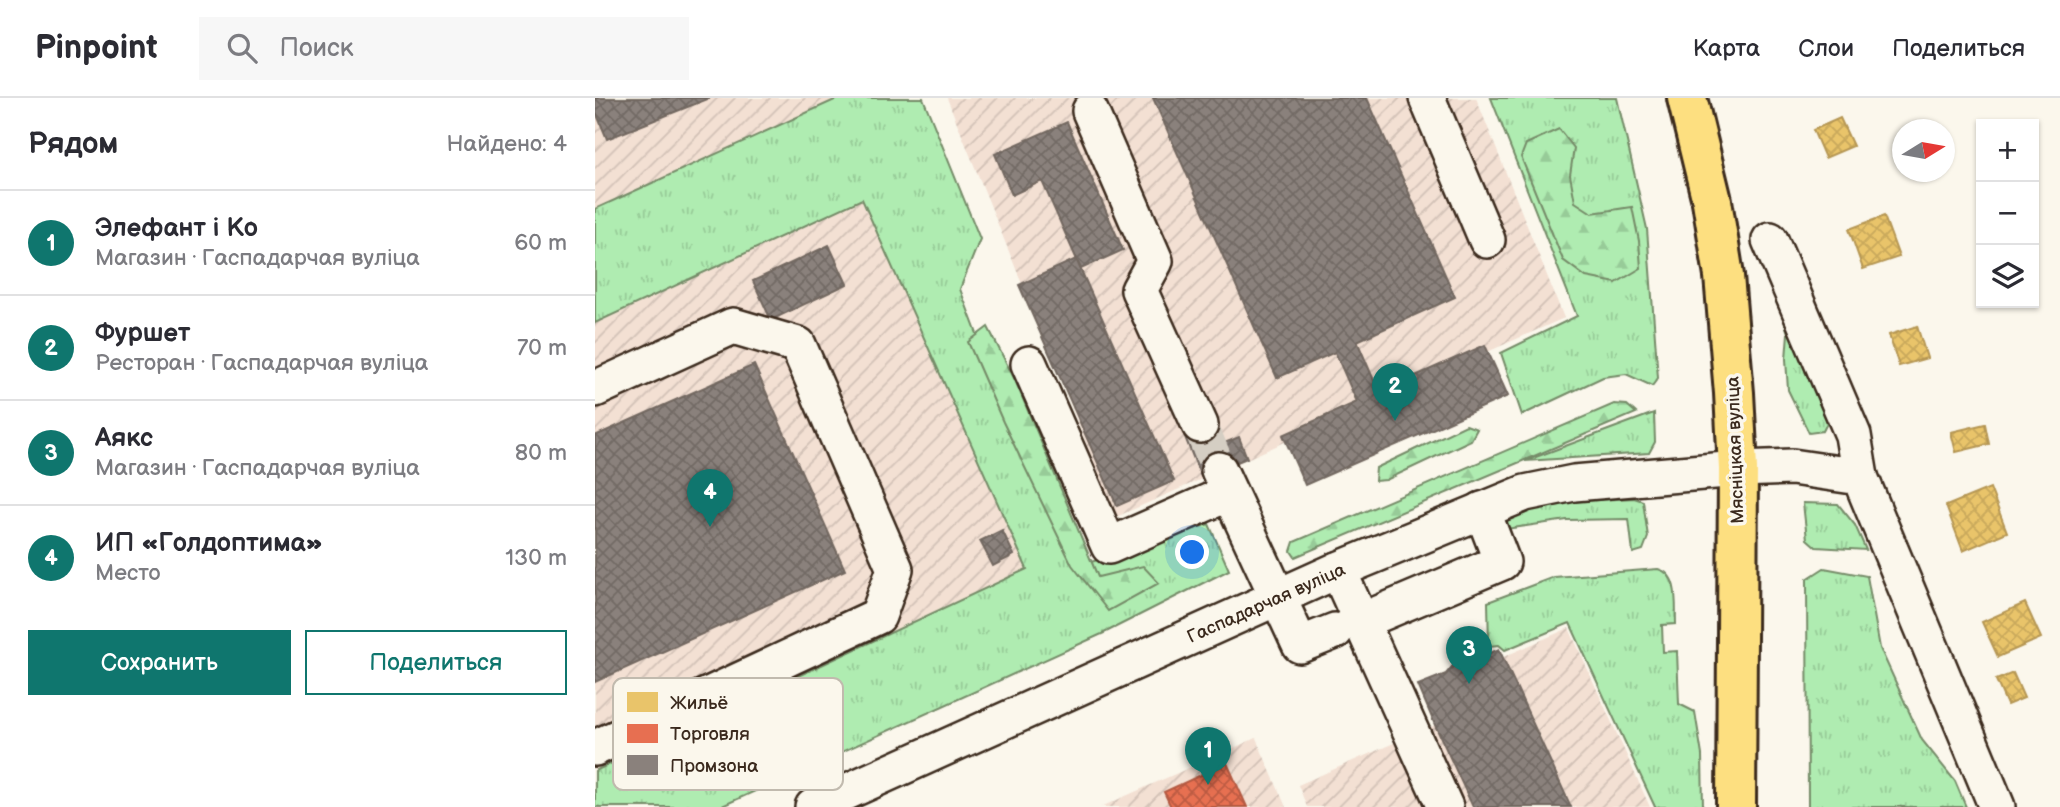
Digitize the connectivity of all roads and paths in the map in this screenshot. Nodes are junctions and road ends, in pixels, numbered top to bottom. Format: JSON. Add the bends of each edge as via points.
{"nodes":[{"id":1,"x":1427,"y":98,"type":"edge"},
{"id":2,"x":1687,"y":98,"type":"edge"},
{"id":3,"x":1090,"y":111,"type":"dead end"},
{"id":4,"x":1487,"y":240,"type":"dead end"},
{"id":5,"x":1770,"y":240,"type":"dead end"},
{"id":6,"x":1029,"y":364,"type":"dead end"},
{"id":7,"x":595,"y":389,"type":"edge"},
{"id":8,"x":1200,"y":425,"type":"tunnel mouth"},
{"id":9,"x":1738,"y":469,"type":"junction"},
{"id":10,"x":1860,"y":477,"type":"junction"},
{"id":11,"x":1482,"y":510,"type":"junction"},
{"id":12,"x":1338,"y":570,"type":"junction"},
{"id":13,"x":1278,"y":597,"type":"junction"},
{"id":14,"x":1349,"y":626,"type":"junction"},
{"id":15,"x":745,"y":678,"type":"edge"},
{"id":16,"x":613,"y":740,"type":"edge"},
{"id":17,"x":595,"y":748,"type":"edge"},
{"id":18,"x":855,"y":799,"type":"edge"},
{"id":19,"x":813,"y":807,"type":"edge"},
{"id":20,"x":1445,"y":807,"type":"edge"},
{"id":21,"x":1736,"y":807,"type":"edge"},
{"id":22,"x":1997,"y":807,"type":"edge"}],
"edges":[{"from":1,"to":4,"type":"street"},
{"from":2,"to":9,"type":"main road","name":"Мясніцкая вуліца","via":[[1724,276]]},
{"from":3,"to":8,"type":"street","via":[[1155,261],[1139,290]]},
{"from":5,"to":10,"type":"street","via":[[1853,435]]},
{"from":6,"to":13,"type":"street","via":[[1109,546],[1224,481]]},
{"from":7,"to":15,"type":"street","via":[[733,326],[798,345],[895,569],[878,616]]},
{"from":9,"to":10,"type":"street","name":"Гаспадарчая вуліца","via":[[1792,467]]},
{"from":9,"to":11,"type":"street","name":"Гаспадарчая вуліца","via":[[1574,482],[1525,493]]},
{"from":9,"to":21,"type":"main road","name":"Мясніцкая вуліца"},
{"from":10,"to":22,"type":"street"},
{"from":11,"to":12,"type":"street","name":"Гаспадарчая вуліца"},
{"from":11,"to":14,"type":"street","via":[[1502,562]]},
{"from":12,"to":13,"type":"street","name":"Гаспадарчая вуліца"},
{"from":12,"to":14,"type":"street"},
{"from":13,"to":14,"type":"street","via":[[1300,645]]},
{"from":13,"to":18,"type":"street","name":"Гаспадарчая вуліца"},
{"from":14,"to":20,"type":"street"},
{"from":16,"to":17,"type":"street"},
{"from":18,"to":19,"type":"street","name":"Гаспадарчая вуліца"}]}
